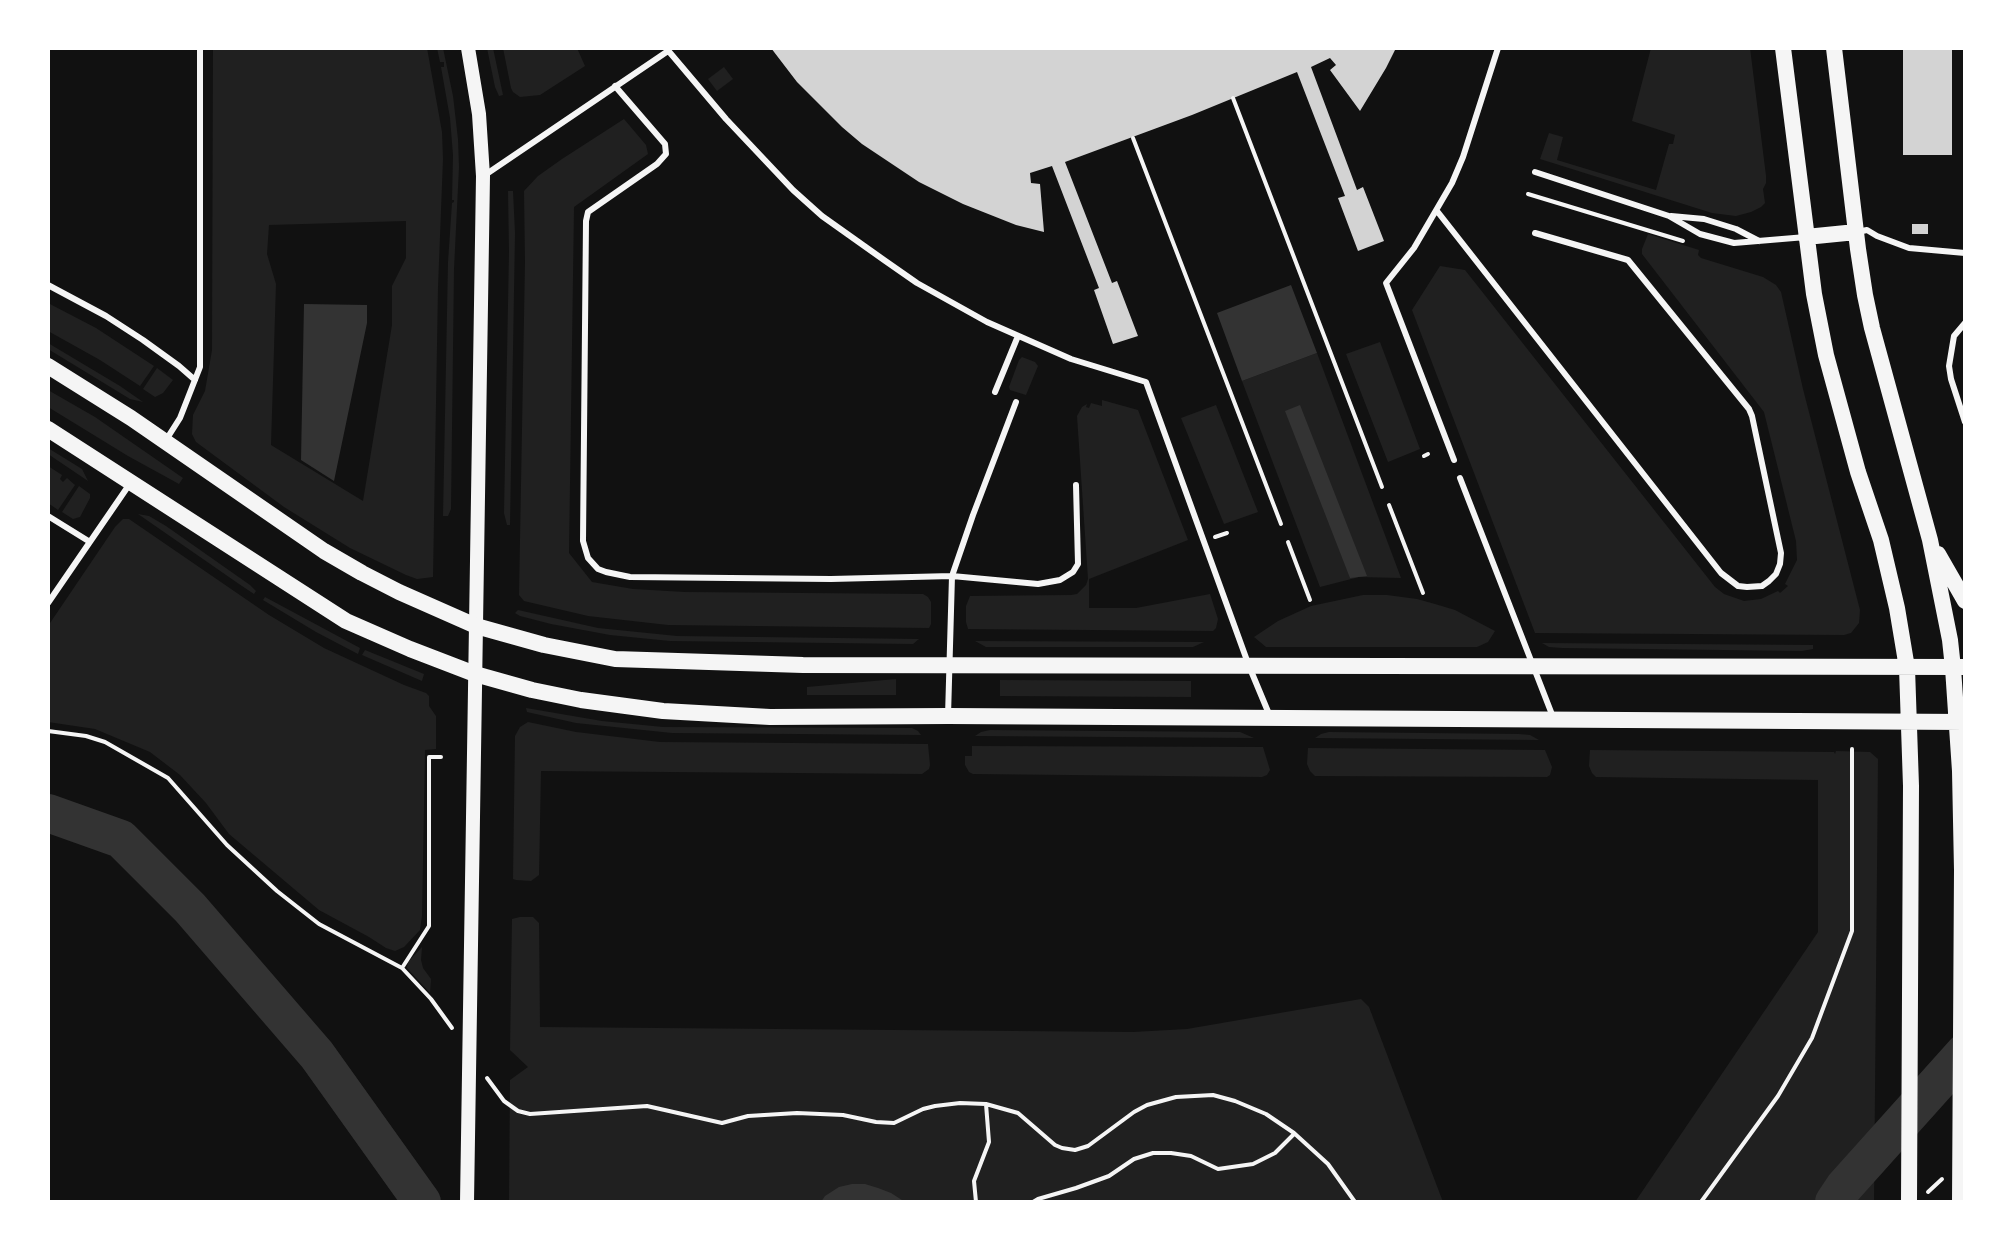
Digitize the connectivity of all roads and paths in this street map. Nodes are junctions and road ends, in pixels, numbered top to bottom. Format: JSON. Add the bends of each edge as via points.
{"nodes":[{"id":1,"x":200,"y":48,"type":"edge"},
{"id":2,"x":468,"y":48,"type":"edge"},
{"id":3,"x":1498,"y":48,"type":"edge"},
{"id":4,"x":1783,"y":48,"type":"edge"},
{"id":5,"x":1834,"y":48,"type":"edge"},
{"id":6,"x":667,"y":49,"type":"edge"},
{"id":7,"x":615,"y":86,"type":"junction"},
{"id":8,"x":1233,"y":98,"type":"dead end"},
{"id":9,"x":1133,"y":138,"type":"dead end"},
{"id":10,"x":1535,"y":172,"type":"dead end"},
{"id":11,"x":483,"y":176,"type":"junction"},
{"id":12,"x":1528,"y":194,"type":"dead end"},
{"id":13,"x":1437,"y":211,"type":"junction"},
{"id":14,"x":1669,"y":216,"type":"junction"},
{"id":15,"x":1862,"y":231,"type":"junction"},
{"id":16,"x":1535,"y":233,"type":"dead end"},
{"id":17,"x":1806,"y":237,"type":"junction"},
{"id":18,"x":1759,"y":241,"type":"junction"},
{"id":19,"x":1693,"y":244,"type":"dead end"},
{"id":20,"x":1965,"y":253,"type":"edge"},
{"id":21,"x":48,"y":285,"type":"edge"},
{"id":22,"x":1965,"y":323,"type":"edge"},
{"id":23,"x":1018,"y":336,"type":"junction"},
{"id":24,"x":48,"y":366,"type":"edge"},
{"id":25,"x":195,"y":380,"type":"junction"},
{"id":26,"x":995,"y":392,"type":"dead end"},
{"id":27,"x":1016,"y":402,"type":"dead end"},
{"id":28,"x":1965,"y":422,"type":"edge"},
{"id":29,"x":48,"y":429,"type":"edge"},
{"id":30,"x":165,"y":442,"type":"junction"},
{"id":31,"x":1454,"y":460,"type":"dead end"},
{"id":32,"x":1460,"y":478,"type":"dead end"},
{"id":33,"x":131,"y":482,"type":"junction"},
{"id":34,"x":1076,"y":485,"type":"dead end"},
{"id":35,"x":1382,"y":487,"type":"dead end"},
{"id":36,"x":1389,"y":505,"type":"dead end"},
{"id":37,"x":48,"y":516,"type":"edge"},
{"id":38,"x":1281,"y":524,"type":"dead end"},
{"id":39,"x":1227,"y":533,"type":"dead end"},
{"id":40,"x":1215,"y":537,"type":"dead end"},
{"id":41,"x":1930,"y":540,"type":"junction"},
{"id":42,"x":90,"y":542,"type":"junction"},
{"id":43,"x":1288,"y":542,"type":"dead end"},
{"id":44,"x":952,"y":576,"type":"junction"},
{"id":45,"x":1423,"y":593,"type":"dead end"},
{"id":46,"x":1310,"y":600,"type":"dead end"},
{"id":47,"x":1965,"y":601,"type":"edge"},
{"id":48,"x":48,"y":603,"type":"edge"},
{"id":49,"x":476,"y":626,"type":"junction"},
{"id":50,"x":948,"y":665,"type":"junction"},
{"id":51,"x":1249,"y":666,"type":"junction"},
{"id":52,"x":1533,"y":667,"type":"junction"},
{"id":53,"x":1907,"y":668,"type":"junction"},
{"id":54,"x":1959,"y":668,"type":"edge"},
{"id":55,"x":475,"y":674,"type":"junction"},
{"id":56,"x":948,"y":716,"type":"junction"},
{"id":57,"x":1270,"y":718,"type":"junction"},
{"id":58,"x":1554,"y":719,"type":"junction"},
{"id":59,"x":1910,"y":721,"type":"junction"},
{"id":60,"x":1960,"y":722,"type":"edge"},
{"id":61,"x":48,"y":731,"type":"edge"},
{"id":62,"x":1852,"y":749,"type":"dead end"},
{"id":63,"x":441,"y":757,"type":"dead end"},
{"id":64,"x":1964,"y":863,"type":"edge"},
{"id":65,"x":402,"y":968,"type":"junction"},
{"id":66,"x":459,"y":1038,"type":"dead end"},
{"id":67,"x":486,"y":1076,"type":"dead end"},
{"id":68,"x":986,"y":1104,"type":"junction"},
{"id":69,"x":1294,"y":1133,"type":"junction"},
{"id":70,"x":467,"y":1202,"type":"edge"},
{"id":71,"x":976,"y":1202,"type":"edge"},
{"id":72,"x":1033,"y":1202,"type":"edge"},
{"id":73,"x":1355,"y":1202,"type":"edge"},
{"id":74,"x":1701,"y":1202,"type":"edge"},
{"id":75,"x":1909,"y":1202,"type":"edge"},
{"id":76,"x":1960,"y":1202,"type":"edge"}],
"edges":[{"from":1,"to":25,"type":"lane","via":[[200,367]]},
{"from":2,"to":11,"type":"street"},
{"from":3,"to":13,"type":"lane","via":[[1463,157]]},
{"from":4,"to":17,"type":"main road"},
{"from":5,"to":15,"type":"main road"},
{"from":6,"to":7,"type":"lane"},
{"from":6,"to":23,"type":"lane","via":[[742,137],[822,216],[917,283]]},
{"from":7,"to":11,"type":"lane"},
{"from":7,"to":44,"type":"lane","via":[[665,144],[666,154],[588,212],[586,221],[583,541],[588,558],[598,569],[630,577]]},
{"from":8,"to":35,"type":"path"},
{"from":9,"to":38,"type":"path"},
{"from":10,"to":14,"type":"lane"},
{"from":11,"to":49,"type":"street"},
{"from":12,"to":19,"type":"path"},
{"from":13,"to":16,"type":"lane","via":[[1721,573],[1738,586],[1762,586],[1776,574],[1781,553],[1749,409],[1628,260]]},
{"from":13,"to":31,"type":"lane","via":[[1386,283]]},
{"from":14,"to":18,"type":"lane","via":[[1704,219]]},
{"from":14,"to":18,"type":"lane","via":[[1700,234],[1734,243]]},
{"from":15,"to":17,"type":"main road"},
{"from":15,"to":20,"type":"lane","via":[[1909,248]]},
{"from":15,"to":41,"type":"main road","via":[[1872,328]]},
{"from":17,"to":18,"type":"lane"},
{"from":17,"to":53,"type":"main road","via":[[1826,355],[1881,540]]},
{"from":21,"to":25,"type":"lane","via":[[106,316]]},
{"from":22,"to":28,"type":"lane","via":[[1954,336],[1949,373]]},
{"from":23,"to":26,"type":"lane"},
{"from":23,"to":51,"type":"lane","via":[[1146,382]]},
{"from":24,"to":30,"type":"main road"},
{"from":25,"to":30,"type":"lane"},
{"from":27,"to":44,"type":"lane"},
{"from":29,"to":33,"type":"main road"},
{"from":30,"to":49,"type":"main road","via":[[324,551]]},
{"from":32,"to":52,"type":"lane"},
{"from":33,"to":42,"type":"lane"},
{"from":33,"to":55,"type":"main road","via":[[346,621]]},
{"from":34,"to":44,"type":"lane","via":[[1078,564],[1073,572],[1038,584]]},
{"from":36,"to":45,"type":"path"},
{"from":37,"to":42,"type":"lane"},
{"from":39,"to":40,"type":"path"},
{"from":41,"to":47,"type":"main road"},
{"from":41,"to":54,"type":"main road"},
{"from":42,"to":48,"type":"lane"},
{"from":43,"to":46,"type":"path"},
{"from":44,"to":50,"type":"lane"},
{"from":49,"to":50,"type":"main road","via":[[615,659]]},
{"from":49,"to":55,"type":"street"},
{"from":50,"to":51,"type":"main road"},
{"from":50,"to":56,"type":"lane"},
{"from":51,"to":52,"type":"main road"},
{"from":51,"to":57,"type":"lane"},
{"from":52,"to":53,"type":"main road"},
{"from":52,"to":58,"type":"lane"},
{"from":53,"to":54,"type":"main road"},
{"from":53,"to":59,"type":"main road"},
{"from":54,"to":60,"type":"main road"},
{"from":55,"to":56,"type":"main road","via":[[581,700],[663,711],[770,717]]},
{"from":55,"to":70,"type":"street"},
{"from":56,"to":57,"type":"main road"},
{"from":57,"to":58,"type":"main road"},
{"from":58,"to":59,"type":"main road"},
{"from":59,"to":60,"type":"main road"},
{"from":59,"to":75,"type":"main road"},
{"from":60,"to":64,"type":"main road"},
{"from":61,"to":65,"type":"path","via":[[105,742],[168,778],[227,845],[298,907],[319,924]]},
{"from":62,"to":74,"type":"path","via":[[1852,931],[1812,1038],[1778,1096]]},
{"from":63,"to":65,"type":"path","via":[[429,757],[429,926]]},
{"from":64,"to":76,"type":"main road"},
{"from":65,"to":66,"type":"path"},
{"from":67,"to":68,"type":"path","via":[[504,1101],[530,1114],[647,1106],[722,1123],[797,1113],[894,1123],[935,1106]]},
{"from":68,"to":69,"type":"path","via":[[1018,1113],[1055,1145],[1068,1149],[1088,1146],[1147,1105],[1189,1095],[1235,1101]]},
{"from":68,"to":71,"type":"path","via":[[989,1142],[974,1181]]},
{"from":69,"to":72,"type":"path","via":[[1275,1153],[1253,1164],[1218,1169],[1191,1156],[1153,1153],[1109,1176]]},
{"from":69,"to":73,"type":"path","via":[[1328,1164]]}]}
